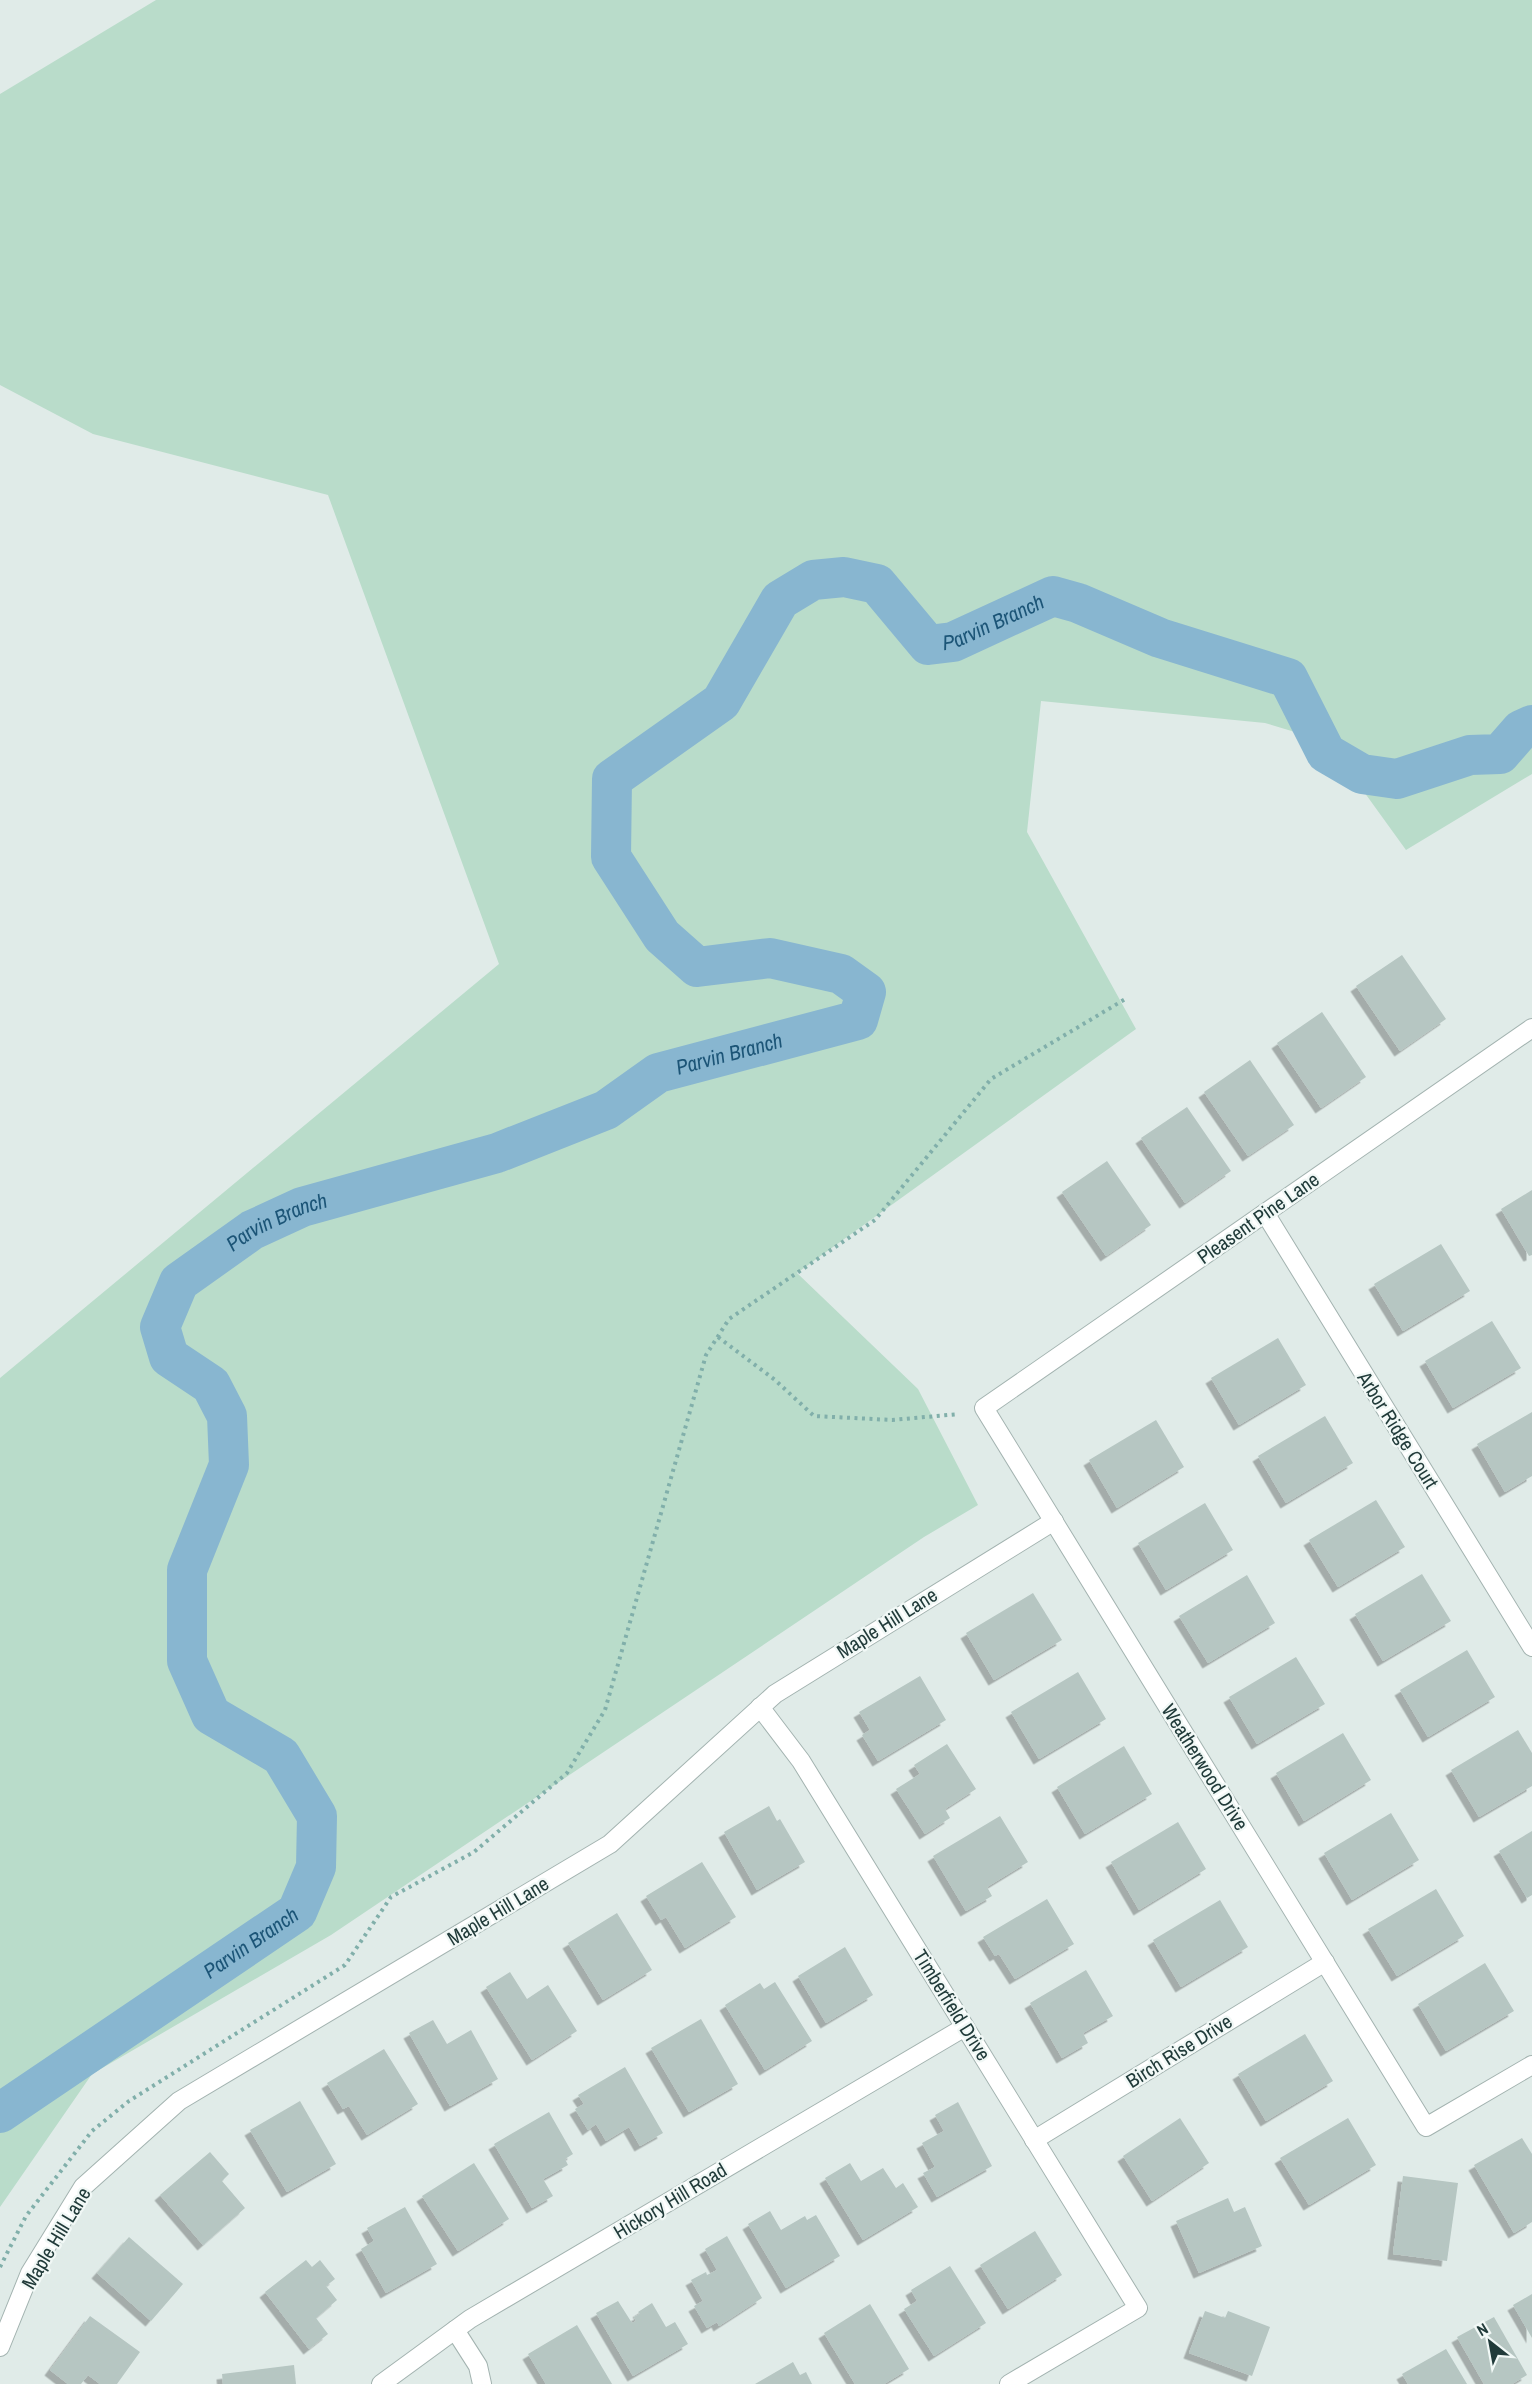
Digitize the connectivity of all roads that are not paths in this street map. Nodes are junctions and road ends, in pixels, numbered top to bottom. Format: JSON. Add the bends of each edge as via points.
{"nodes":[{"id":1,"x":1532,"y":1028,"type":"edge"},
{"id":2,"x":1265,"y":1213,"type":"junction"},
{"id":3,"x":984,"y":1408,"type":"joint"},
{"id":4,"x":1054,"y":1521,"type":"junction"},
{"id":5,"x":1532,"y":1647,"type":"edge"},
{"id":6,"x":760,"y":1707,"type":"junction"},
{"id":7,"x":1325,"y":1962,"type":"junction"},
{"id":8,"x":965,"y":2027,"type":"junction"},
{"id":9,"x":1532,"y":2065,"type":"edge"},
{"id":10,"x":1034,"y":2140,"type":"junction"},
{"id":11,"x":455,"y":2330,"type":"junction"},
{"id":12,"x":0,"y":2347,"type":"edge"},
{"id":13,"x":381,"y":2384,"type":"edge"},
{"id":14,"x":482,"y":2384,"type":"edge"},
{"id":15,"x":1009,"y":2384,"type":"edge"}],
"edges":[{"from":1,"to":2,"type":"street","name":"Pleasent Pine Lane"},
{"from":2,"to":3,"type":"street","name":"Pleasent Pine Lane"},
{"from":2,"to":5,"type":"street","name":"Arbor Ridge Court"},
{"from":3,"to":4,"type":"street","name":"Weatherwood Drive"},
{"from":4,"to":6,"type":"street","name":"Maple Hill Lane","via":[[808,1672]]},
{"from":4,"to":7,"type":"street","name":"Weatherwood Drive"},
{"from":6,"to":8,"type":"street","name":"Timberfield Drive","via":[[801,1761]]},
{"from":6,"to":12,"type":"street","name":"Maple Hill Lane","via":[[610,1844],[179,2101],[83,2187],[30,2273]]},
{"from":7,"to":9,"type":"street","name":"Weatherwood Drive","via":[[1426,2127]]},
{"from":7,"to":10,"type":"street","name":"Birch Rise Drive"},
{"from":8,"to":10,"type":"street","name":"Timberfield Drive"},
{"from":8,"to":11,"type":"street","name":"Hickory Hill Road"},
{"from":10,"to":15,"type":"street","name":"Timberfield Drive","via":[[1138,2308]]},
{"from":11,"to":13,"type":"street","name":"Hickory Hill Road"},
{"from":11,"to":14,"type":"street","via":[[478,2366]]}]}
